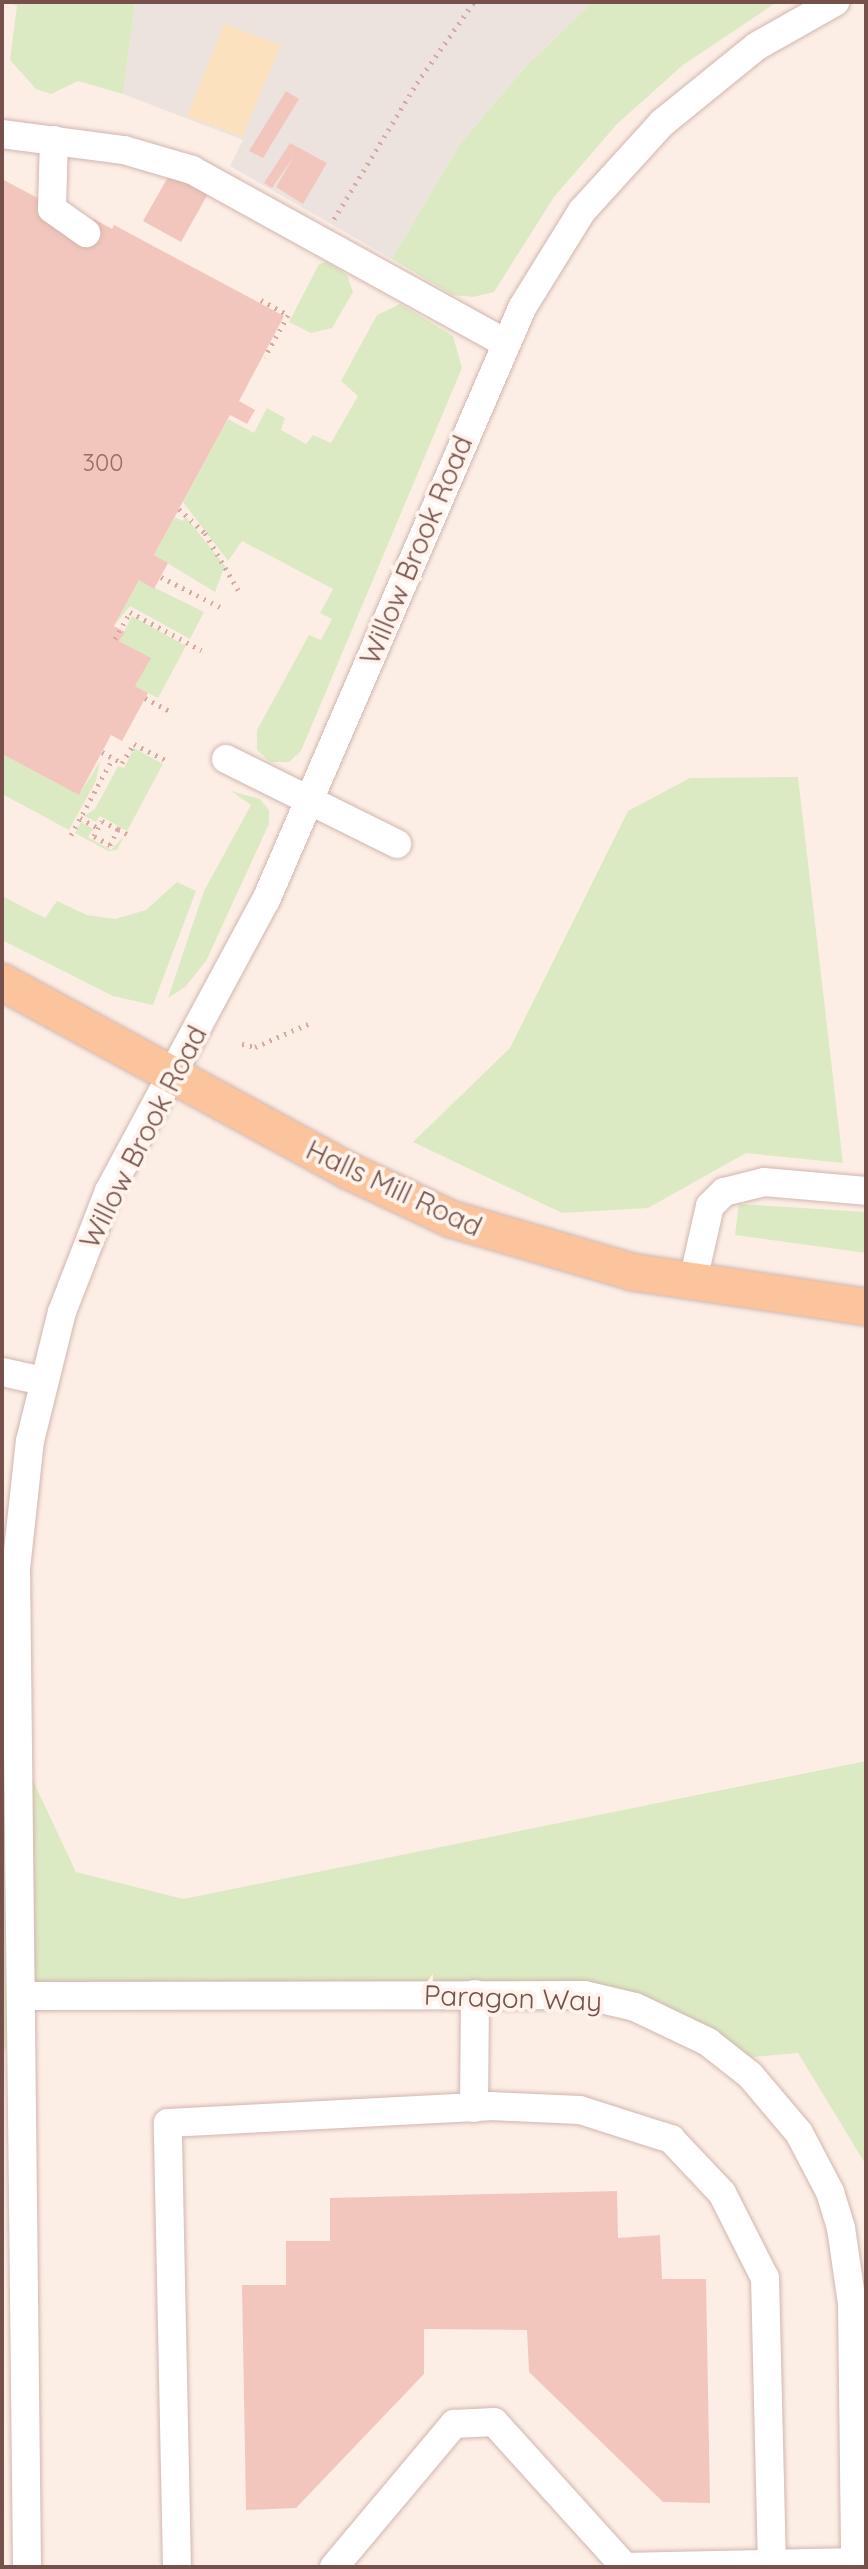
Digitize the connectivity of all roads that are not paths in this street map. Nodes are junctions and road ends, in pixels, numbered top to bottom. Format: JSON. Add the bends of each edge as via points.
{"nodes":[{"id":1,"x":835,"y":2,"type":"edge"},
{"id":2,"x":2,"y":134,"type":"edge"},
{"id":3,"x":54,"y":140,"type":"junction"},
{"id":4,"x":86,"y":233,"type":"dead end"},
{"id":5,"x":506,"y":343,"type":"junction"},
{"id":6,"x":226,"y":759,"type":"dead end"},
{"id":7,"x":308,"y":802,"type":"junction"},
{"id":8,"x":397,"y":844,"type":"dead end"},
{"id":9,"x":2,"y":982,"type":"edge"},
{"id":10,"x":173,"y":1074,"type":"junction"},
{"id":11,"x":866,"y":1191,"type":"edge"},
{"id":12,"x":692,"y":1285,"type":"junction"},
{"id":13,"x":866,"y":1307,"type":"edge"},
{"id":14,"x":2,"y":1372,"type":"edge"},
{"id":15,"x":43,"y":1381,"type":"junction"},
{"id":16,"x":475,"y":1994,"type":"junction"},
{"id":17,"x":23,"y":1996,"type":"junction"},
{"id":18,"x":474,"y":2108,"type":"junction"},
{"id":19,"x":859,"y":2370,"type":"edge"},
{"id":20,"x":14,"y":2443,"type":"edge"},
{"id":21,"x":855,"y":2564,"type":"edge"},
{"id":22,"x":772,"y":2565,"type":"edge"},
{"id":23,"x":623,"y":2566,"type":"edge"},
{"id":24,"x":27,"y":2567,"type":"edge"},
{"id":25,"x":177,"y":2567,"type":"edge"},
{"id":26,"x":334,"y":2567,"type":"edge"}],
"edges":[{"from":1,"to":5,"type":"street","name":"Willow Brook Road","via":[[757,46],[662,123],[582,211]]},
{"from":2,"to":3,"type":"street"},
{"from":3,"to":4,"type":"street","via":[[52,209]]},
{"from":3,"to":5,"type":"street","via":[[144,155],[192,170]]},
{"from":5,"to":7,"type":"street","name":"Willow Brook Road"},
{"from":6,"to":7,"type":"street"},
{"from":7,"to":8,"type":"street"},
{"from":7,"to":10,"type":"street","name":"Willow Brook Road","via":[[266,900]]},
{"from":9,"to":10,"type":"main road","name":"Halls Mill Road"},
{"from":10,"to":12,"type":"main road","name":"Halls Mill Road","via":[[351,1172],[451,1219],[526,1244]]},
{"from":10,"to":15,"type":"street","name":"Willow Brook Road","via":[[109,1191],[77,1269]]},
{"from":11,"to":12,"type":"street","via":[[764,1182],[724,1192],[710,1206]]},
{"from":12,"to":13,"type":"main road","name":"Halls Mill Road"},
{"from":14,"to":15,"type":"street"},
{"from":15,"to":17,"type":"street","name":"Willow Brook Road","via":[[21,1502],[16,1569]]},
{"from":16,"to":17,"type":"street","name":"Paragon Way"},
{"from":16,"to":18,"type":"street"},
{"from":16,"to":19,"type":"street","name":"Paragon Way","via":[[584,1995],[635,2007],[684,2027],[750,2075],[799,2133],[830,2192],[849,2271]]},
{"from":17,"to":20,"type":"street","name":"Willow Brook Road"},
{"from":18,"to":22,"type":"street","via":[[580,2110],[671,2139],[722,2193],[765,2278]]},
{"from":18,"to":25,"type":"street","via":[[168,2123]]},
{"from":19,"to":21,"type":"street","name":"Paragon Way"},
{"from":20,"to":24,"type":"street","name":"Willow Brook Road"},
{"from":21,"to":22,"type":"street"},
{"from":22,"to":23,"type":"street"},
{"from":23,"to":26,"type":"street","via":[[494,2422],[454,2424]]}]}
